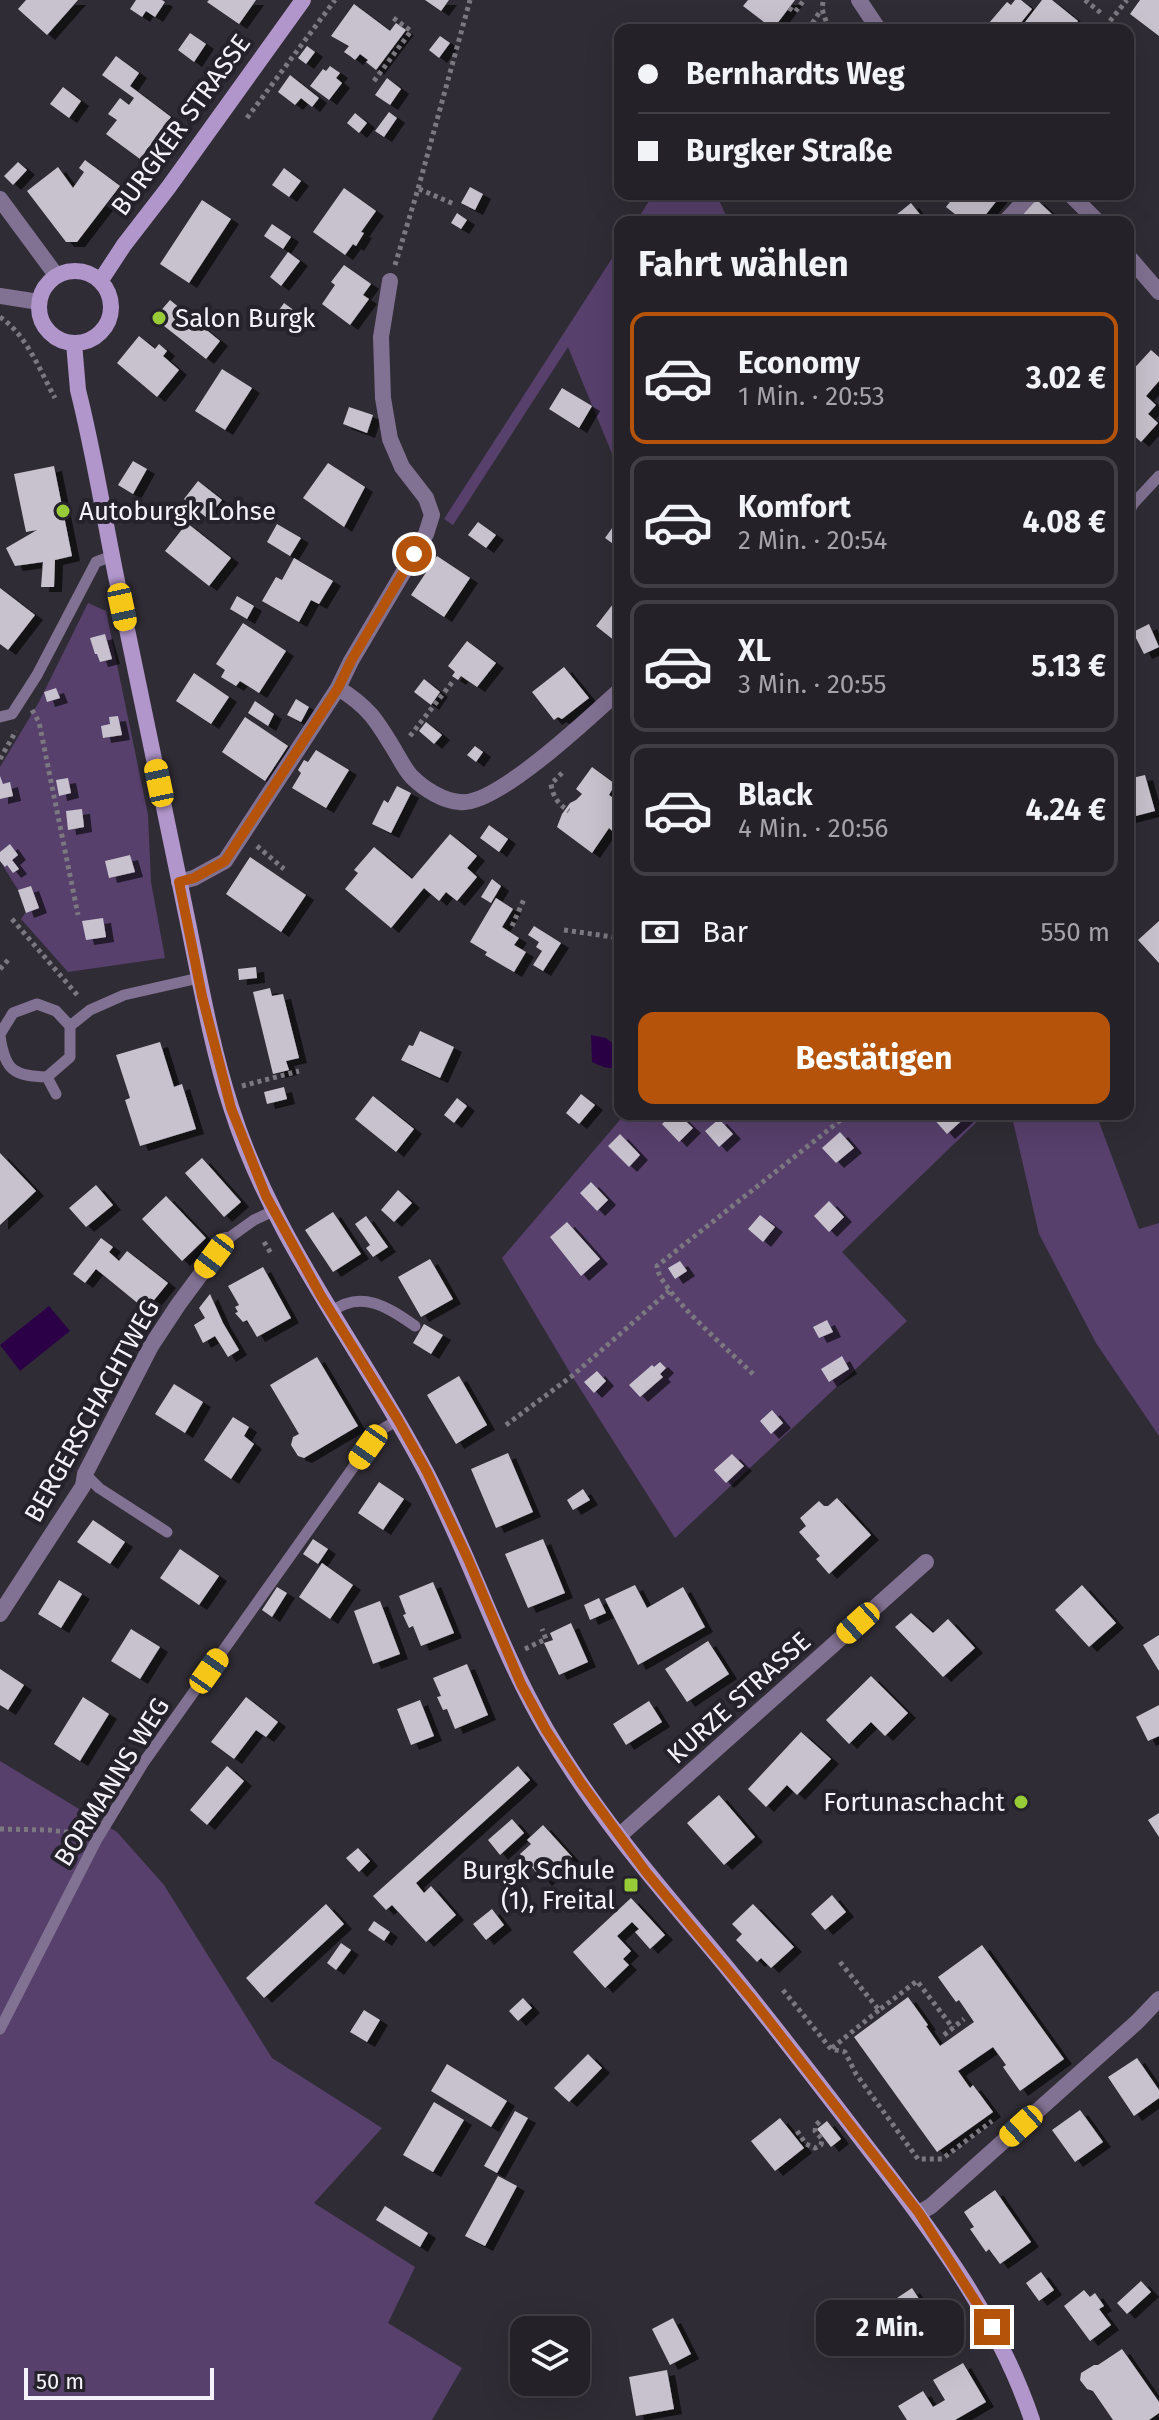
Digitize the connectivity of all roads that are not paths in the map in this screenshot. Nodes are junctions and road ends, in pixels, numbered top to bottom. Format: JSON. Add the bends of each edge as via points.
{"nodes":[{"id":1,"x":303,"y":0,"type":"edge"},
{"id":2,"x":859,"y":0,"type":"edge"},
{"id":3,"x":875,"y":24,"type":"edge"},
{"id":4,"x":0,"y":199,"type":"edge"},
{"id":5,"x":1025,"y":200,"type":"edge"},
{"id":6,"x":1076,"y":200,"type":"edge"},
{"id":7,"x":1011,"y":216,"type":"edge"},
{"id":8,"x":1092,"y":216,"type":"edge"},
{"id":9,"x":1134,"y":263,"type":"edge"},
{"id":10,"x":56,"y":275,"type":"junction"},
{"id":11,"x":101,"y":280,"type":"junction"},
{"id":12,"x":390,"y":281,"type":"road end"},
{"id":13,"x":1159,"y":292,"type":"edge"},
{"id":14,"x":0,"y":296,"type":"edge"},
{"id":15,"x":39,"y":302,"type":"junction"},
{"id":16,"x":74,"y":343,"type":"junction"},
{"id":17,"x":1159,"y":476,"type":"edge"},
{"id":18,"x":1134,"y":503,"type":"edge"},
{"id":19,"x":112,"y":556,"type":"junction"},
{"id":20,"x":338,"y":688,"type":"junction"},
{"id":21,"x":614,"y":695,"type":"edge"},
{"id":22,"x":0,"y":717,"type":"edge"},
{"id":23,"x":179,"y":882,"type":"junction"},
{"id":24,"x":199,"y":978,"type":"junction"},
{"id":25,"x":70,"y":1026,"type":"junction"},
{"id":26,"x":0,"y":1035,"type":"edge"},
{"id":27,"x":47,"y":1077,"type":"junction"},
{"id":28,"x":56,"y":1094,"type":"dead end"},
{"id":29,"x":273,"y":1211,"type":"junction"},
{"id":30,"x":226,"y":1240,"type":"joint"},
{"id":31,"x":331,"y":1312,"type":"junction"},
{"id":32,"x":415,"y":1326,"type":"dead end"},
{"id":33,"x":398,"y":1420,"type":"junction"},
{"id":34,"x":85,"y":1474,"type":"junction"},
{"id":35,"x":167,"y":1532,"type":"dead end"},
{"id":36,"x":926,"y":1562,"type":"dead end"},
{"id":37,"x":0,"y":1614,"type":"edge"},
{"id":38,"x":619,"y":1836,"type":"junction"},
{"id":39,"x":1159,"y":1999,"type":"edge"},
{"id":40,"x":0,"y":2029,"type":"edge"},
{"id":41,"x":919,"y":2213,"type":"junction"},
{"id":42,"x":1032,"y":2420,"type":"edge"}],
"edges":[{"from":1,"to":11,"type":"main road","name":"BURGKER STRASSE"},
{"from":2,"to":3,"type":"street"},
{"from":4,"to":10,"type":"street"},
{"from":5,"to":7,"type":"street"},
{"from":6,"to":8,"type":"street"},
{"from":9,"to":13,"type":"street"},
{"from":10,"to":11,"type":"main road","via":[[81,270]]},
{"from":10,"to":15,"type":"main road"},
{"from":11,"to":16,"type":"main road","via":[[112,302],[111,315],[98,336]]},
{"from":12,"to":20,"type":"street","via":[[381,337],[390,439],[432,515]]},
{"from":14,"to":15,"type":"street"},
{"from":15,"to":16,"type":"main road","via":[[48,330]]},
{"from":16,"to":19,"type":"main road","via":[[78,390]]},
{"from":17,"to":18,"type":"lane"},
{"from":19,"to":22,"type":"lane","via":[[96,562],[37,675],[12,714]]},
{"from":19,"to":23,"type":"main road"},
{"from":20,"to":21,"type":"street","via":[[373,715],[410,776],[436,795],[462,803],[494,792]]},
{"from":20,"to":23,"type":"street","via":[[225,861]]},
{"from":23,"to":24,"type":"main road"},
{"from":24,"to":25,"type":"lane","via":[[124,995]]},
{"from":24,"to":29,"type":"main road","via":[[231,1108]]},
{"from":25,"to":26,"type":"lane","via":[[56,1011],[37,1004],[13,1013]]},
{"from":25,"to":27,"type":"lane","via":[[70,1057]]},
{"from":26,"to":27,"type":"lane","via":[[4,1059],[22,1076]]},
{"from":27,"to":28,"type":"lane"},
{"from":29,"to":30,"type":"lane","name":"BERGERSCHACHTWEG"},
{"from":29,"to":31,"type":"main road"},
{"from":30,"to":34,"type":"street","name":"BERGERSCHACHTWEG","via":[[151,1346]]},
{"from":31,"to":32,"type":"lane","via":[[345,1301],[370,1302],[392,1309]]},
{"from":31,"to":33,"type":"main road"},
{"from":33,"to":38,"type":"main road","via":[[446,1511],[521,1684]]},
{"from":33,"to":40,"type":"lane","name":"BORMANNS WEG","via":[[371,1441],[144,1762],[96,1841]]},
{"from":34,"to":35,"type":"lane"},
{"from":34,"to":37,"type":"street","name":"BERGERSCHACHTWEG","via":[[83,1486]]},
{"from":36,"to":38,"type":"street","name":"KURZE STRASSE"},
{"from":38,"to":41,"type":"main road"},
{"from":39,"to":41,"type":"street"},
{"from":41,"to":42,"type":"main road","via":[[992,2327]]}]}
